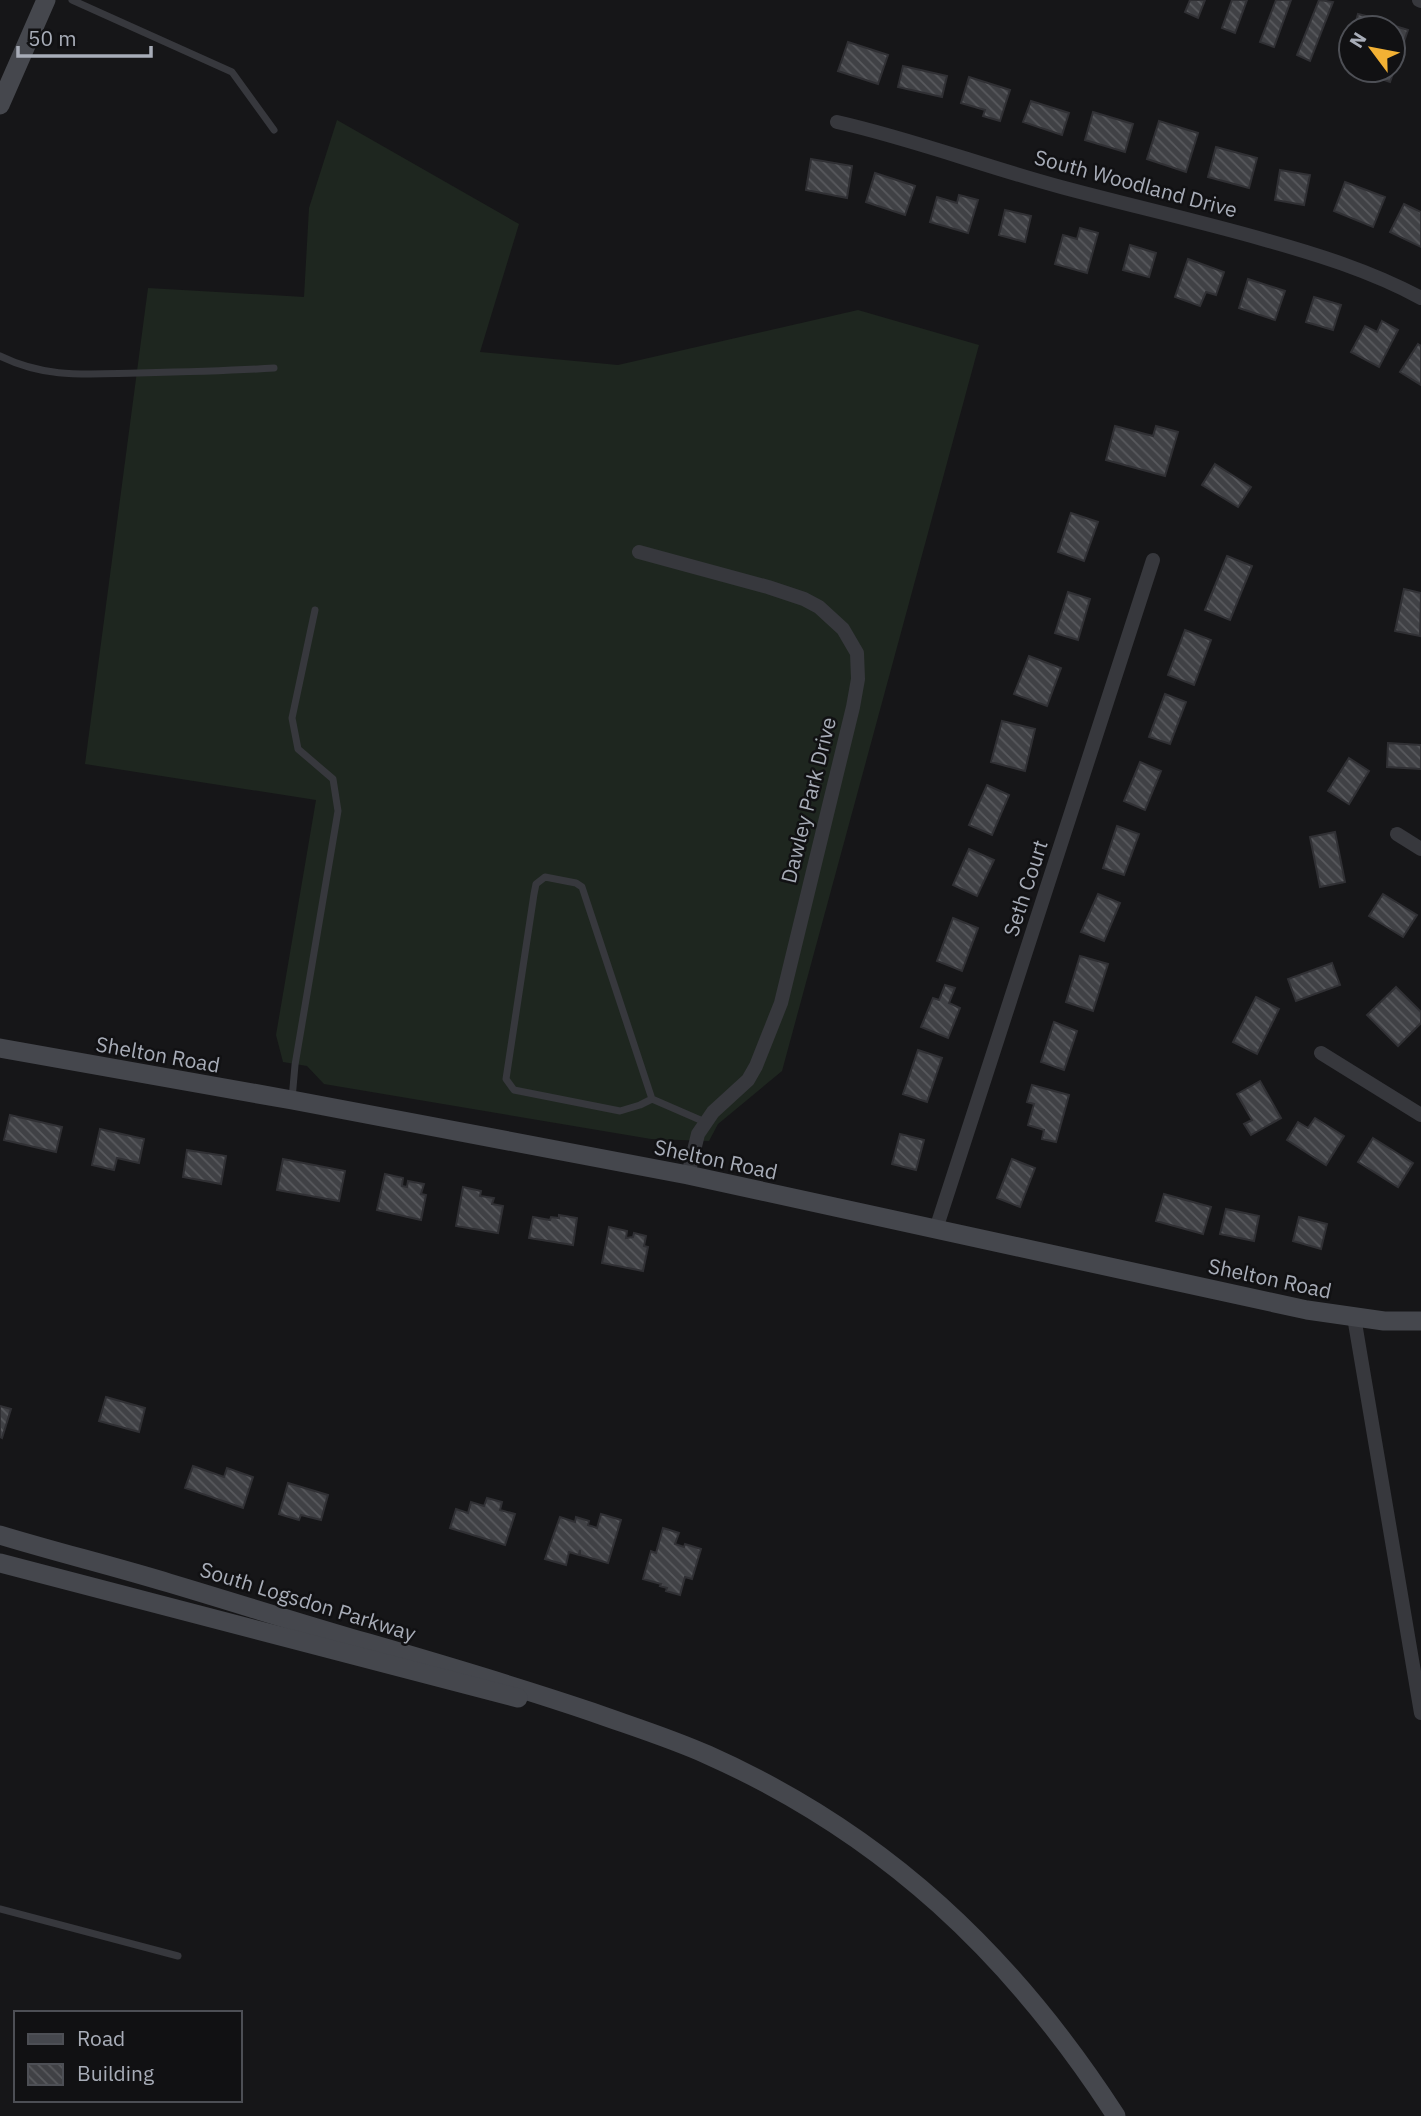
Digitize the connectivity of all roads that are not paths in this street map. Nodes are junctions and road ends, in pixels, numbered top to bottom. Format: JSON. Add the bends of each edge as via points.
{"nodes":[{"id":1,"x":46,"y":0,"type":"edge"},
{"id":2,"x":72,"y":0,"type":"edge"},
{"id":3,"x":0,"y":105,"type":"edge"},
{"id":4,"x":837,"y":122,"type":"dead end"},
{"id":5,"x":274,"y":130,"type":"dead end"},
{"id":6,"x":1421,"y":298,"type":"edge"},
{"id":7,"x":0,"y":356,"type":"edge"},
{"id":8,"x":274,"y":368,"type":"dead end"},
{"id":9,"x":639,"y":552,"type":"dead end"},
{"id":10,"x":1153,"y":561,"type":"dead end"},
{"id":11,"x":314,"y":610,"type":"dead end"},
{"id":12,"x":1397,"y":834,"type":"dead end"},
{"id":13,"x":1421,"y":849,"type":"edge"},
{"id":14,"x":0,"y":1048,"type":"edge"},
{"id":15,"x":1321,"y":1053,"type":"dead end"},
{"id":16,"x":652,"y":1099,"type":"junction"},
{"id":17,"x":292,"y":1100,"type":"junction"},
{"id":18,"x":1421,"y":1115,"type":"edge"},
{"id":19,"x":705,"y":1122,"type":"junction"},
{"id":20,"x":688,"y":1175,"type":"junction"},
{"id":21,"x":936,"y":1229,"type":"junction"},
{"id":22,"x":1354,"y":1317,"type":"junction"},
{"id":23,"x":1421,"y":1321,"type":"edge"},
{"id":24,"x":0,"y":1535,"type":"edge"},
{"id":25,"x":0,"y":1563,"type":"edge"},
{"id":26,"x":1421,"y":1713,"type":"edge"},
{"id":27,"x":602,"y":1716,"type":"junction"},
{"id":28,"x":0,"y":1909,"type":"edge"},
{"id":29,"x":178,"y":1956,"type":"dead end"},
{"id":30,"x":1116,"y":2116,"type":"edge"}],
"edges":[{"from":1,"to":3,"type":"main road"},
{"from":2,"to":5,"type":"lane","via":[[232,72]]},
{"from":4,"to":6,"type":"street","name":"South Woodland Drive","via":[[1306,251]]},
{"from":7,"to":8,"type":"lane","via":[[29,368],[64,374]]},
{"from":9,"to":19,"type":"street","name":"Dawley Park Drive","via":[[804,599],[843,629],[859,666],[853,707],[780,1003],[748,1080]]},
{"from":10,"to":21,"type":"street","name":"Seth Court"},
{"from":11,"to":17,"type":"lane","via":[[292,718],[298,749],[333,779],[338,811]]},
{"from":12,"to":13,"type":"street"},
{"from":14,"to":17,"type":"main road","name":"Shelton Road"},
{"from":15,"to":18,"type":"street"},
{"from":16,"to":16,"type":"lane","via":[[620,1111],[514,1090],[506,1079],[534,894],[536,884],[545,877],[582,887]]},
{"from":16,"to":19,"type":"lane"},
{"from":17,"to":20,"type":"main road","name":"Shelton Road"},
{"from":19,"to":20,"type":"street","name":"Dawley Park Drive"},
{"from":20,"to":21,"type":"main road","name":"Shelton Road"},
{"from":21,"to":22,"type":"main road","name":"Shelton Road"},
{"from":22,"to":23,"type":"main road","name":"Shelton Road"},
{"from":22,"to":26,"type":"street"},
{"from":24,"to":27,"type":"main road","name":"South Logsdon Parkway","via":[[496,1679]]},
{"from":25,"to":27,"type":"main road","name":"South Logsdon Parkway","via":[[492,1693]]},
{"from":27,"to":30,"type":"main road","name":"South Logsdon Parkway","via":[[674,1740],[743,1772],[793,1798],[897,1869],[964,1927],[1024,1989]]},
{"from":28,"to":29,"type":"lane"}]}
